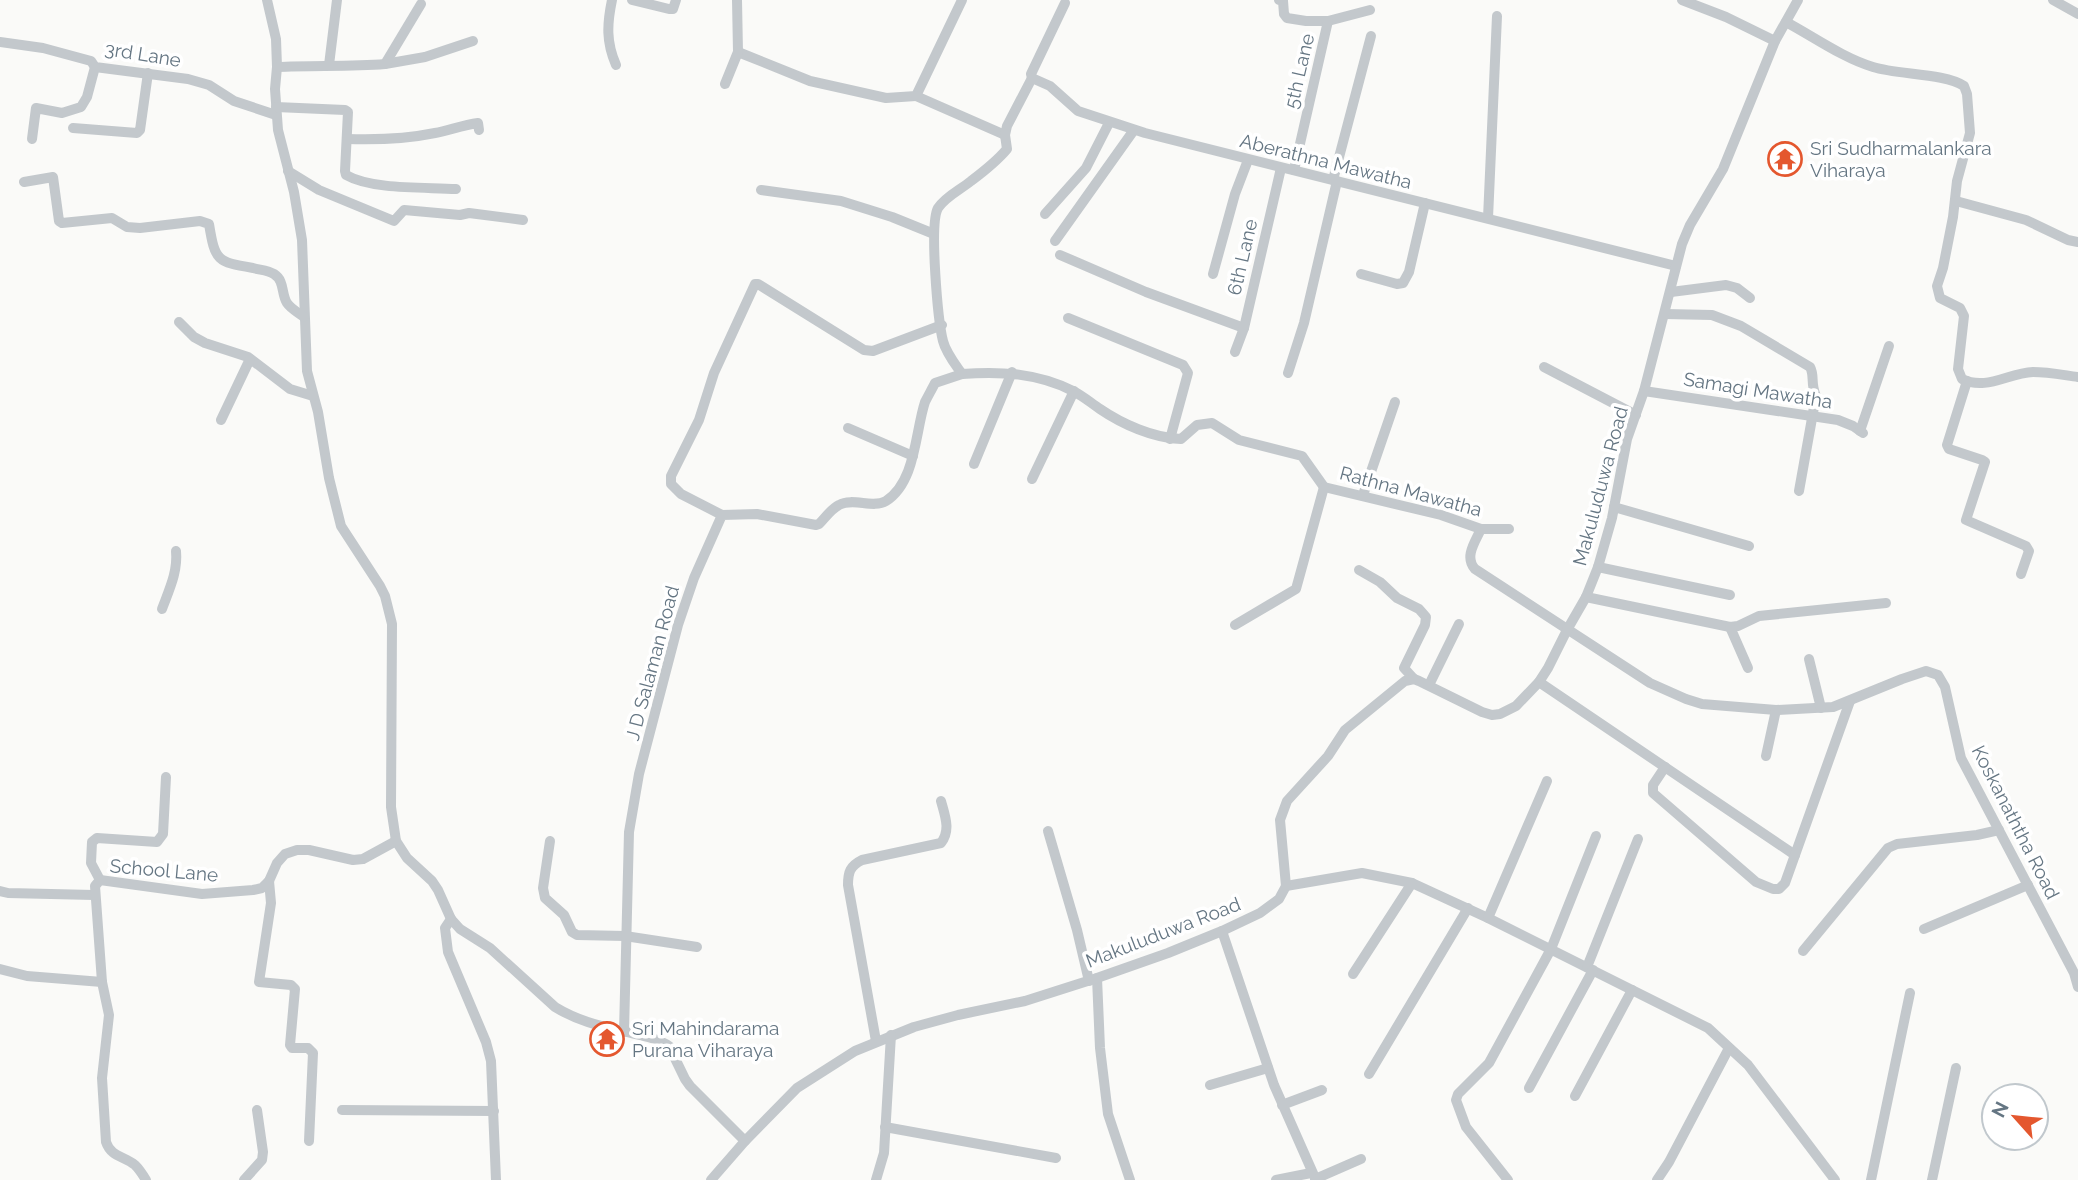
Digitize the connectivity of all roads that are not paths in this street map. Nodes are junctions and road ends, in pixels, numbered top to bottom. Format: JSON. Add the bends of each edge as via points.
{"nodes":[{"id":1,"x":337,"y":0,"type":"edge"},
{"id":2,"x":612,"y":0,"type":"edge"},
{"id":3,"x":632,"y":0,"type":"edge"},
{"id":4,"x":676,"y":0,"type":"edge"},
{"id":5,"x":737,"y":0,"type":"edge"},
{"id":6,"x":962,"y":0,"type":"edge"},
{"id":7,"x":1279,"y":0,"type":"edge"},
{"id":8,"x":1682,"y":0,"type":"edge"},
{"id":9,"x":1798,"y":0,"type":"edge"},
{"id":10,"x":2053,"y":0,"type":"edge"},
{"id":11,"x":264,"y":1,"type":"edge"},
{"id":12,"x":1065,"y":3,"type":"dead end"},
{"id":13,"x":421,"y":4,"type":"dead end"},
{"id":14,"x":1370,"y":10,"type":"dead end"},
{"id":15,"x":2078,"y":14,"type":"edge"},
{"id":16,"x":1497,"y":16,"type":"dead end"},
{"id":17,"x":1328,"y":21,"type":"junction"},
{"id":18,"x":1786,"y":22,"type":"junction"},
{"id":19,"x":1371,"y":36,"type":"dead end"},
{"id":20,"x":472,"y":41,"type":"dead end"},
{"id":21,"x":1775,"y":41,"type":"junction"},
{"id":22,"x":0,"y":42,"type":"edge"},
{"id":23,"x":738,"y":52,"type":"junction"},
{"id":24,"x":385,"y":64,"type":"junction"},
{"id":25,"x":329,"y":65,"type":"junction"},
{"id":26,"x":617,"y":65,"type":"dead end"},
{"id":27,"x":95,"y":67,"type":"junction"},
{"id":28,"x":277,"y":67,"type":"junction"},
{"id":29,"x":148,"y":73,"type":"junction"},
{"id":30,"x":1032,"y":78,"type":"junction"},
{"id":31,"x":725,"y":84,"type":"dead end"},
{"id":32,"x":916,"y":96,"type":"junction"},
{"id":33,"x":276,"y":111,"type":"junction"},
{"id":34,"x":1109,"y":123,"type":"junction"},
{"id":35,"x":73,"y":128,"type":"dead end"},
{"id":36,"x":479,"y":130,"type":"dead end"},
{"id":37,"x":1134,"y":130,"type":"junction"},
{"id":38,"x":1006,"y":131,"type":"junction"},
{"id":39,"x":32,"y":139,"type":"dead end"},
{"id":40,"x":347,"y":139,"type":"junction"},
{"id":41,"x":1248,"y":160,"type":"junction"},
{"id":42,"x":1281,"y":168,"type":"junction"},
{"id":43,"x":1294,"y":170,"type":"junction"},
{"id":44,"x":288,"y":171,"type":"junction"},
{"id":45,"x":1335,"y":180,"type":"junction"},
{"id":46,"x":24,"y":182,"type":"dead end"},
{"id":47,"x":456,"y":189,"type":"dead end"},
{"id":48,"x":761,"y":190,"type":"dead end"},
{"id":49,"x":1956,"y":201,"type":"junction"},
{"id":50,"x":1425,"y":203,"type":"junction"},
{"id":51,"x":1045,"y":214,"type":"dead end"},
{"id":52,"x":1488,"y":218,"type":"junction"},
{"id":53,"x":523,"y":220,"type":"dead end"},
{"id":54,"x":934,"y":234,"type":"junction"},
{"id":55,"x":1055,"y":241,"type":"dead end"},
{"id":56,"x":2078,"y":242,"type":"edge"},
{"id":57,"x":1060,"y":255,"type":"dead end"},
{"id":58,"x":1676,"y":266,"type":"junction"},
{"id":59,"x":1213,"y":274,"type":"dead end"},
{"id":60,"x":1361,"y":274,"type":"dead end"},
{"id":61,"x":1671,"y":292,"type":"junction"},
{"id":62,"x":1750,"y":298,"type":"dead end"},
{"id":63,"x":1665,"y":314,"type":"junction"},
{"id":64,"x":304,"y":317,"type":"junction"},
{"id":65,"x":1068,"y":317,"type":"dead end"},
{"id":66,"x":179,"y":322,"type":"dead end"},
{"id":67,"x":942,"y":325,"type":"junction"},
{"id":68,"x":1244,"y":328,"type":"junction"},
{"id":69,"x":1889,"y":346,"type":"dead end"},
{"id":70,"x":1235,"y":352,"type":"dead end"},
{"id":71,"x":250,"y":359,"type":"junction"},
{"id":72,"x":1544,"y":367,"type":"dead end"},
{"id":73,"x":1012,"y":372,"type":"junction"},
{"id":74,"x":1288,"y":373,"type":"dead end"},
{"id":75,"x":962,"y":374,"type":"junction"},
{"id":76,"x":2078,"y":377,"type":"edge"},
{"id":77,"x":1968,"y":382,"type":"junction"},
{"id":78,"x":1074,"y":391,"type":"junction"},
{"id":79,"x":1644,"y":391,"type":"junction"},
{"id":80,"x":313,"y":396,"type":"junction"},
{"id":81,"x":1395,"y":402,"type":"dead end"},
{"id":82,"x":1636,"y":415,"type":"junction"},
{"id":83,"x":1814,"y":416,"type":"junction"},
{"id":84,"x":221,"y":420,"type":"dead end"},
{"id":85,"x":848,"y":428,"type":"dead end"},
{"id":86,"x":1170,"y":439,"type":"junction"},
{"id":87,"x":913,"y":456,"type":"junction"},
{"id":88,"x":974,"y":464,"type":"dead end"},
{"id":89,"x":1032,"y":479,"type":"dead end"},
{"id":90,"x":1324,"y":487,"type":"junction"},
{"id":91,"x":1799,"y":491,"type":"dead end"},
{"id":92,"x":1363,"y":495,"type":"junction"},
{"id":93,"x":1614,"y":507,"type":"junction"},
{"id":94,"x":722,"y":515,"type":"junction"},
{"id":95,"x":1481,"y":529,"type":"junction"},
{"id":96,"x":1509,"y":529,"type":"dead end"},
{"id":97,"x":1749,"y":546,"type":"dead end"},
{"id":98,"x":176,"y":551,"type":"dead end"},
{"id":99,"x":1598,"y":567,"type":"junction"},
{"id":100,"x":1359,"y":570,"type":"dead end"},
{"id":101,"x":2021,"y":574,"type":"dead end"},
{"id":102,"x":1730,"y":595,"type":"dead end"},
{"id":103,"x":1586,"y":597,"type":"junction"},
{"id":104,"x":1886,"y":603,"type":"dead end"},
{"id":105,"x":162,"y":609,"type":"dead end"},
{"id":106,"x":1459,"y":624,"type":"dead end"},
{"id":107,"x":1236,"y":625,"type":"dead end"},
{"id":108,"x":1730,"y":627,"type":"junction"},
{"id":109,"x":1566,"y":630,"type":"junction"},
{"id":110,"x":1809,"y":659,"type":"dead end"},
{"id":111,"x":1748,"y":668,"type":"dead end"},
{"id":112,"x":1414,"y":679,"type":"junction"},
{"id":113,"x":1539,"y":682,"type":"junction"},
{"id":114,"x":1429,"y":685,"type":"junction"},
{"id":115,"x":1850,"y":701,"type":"junction"},
{"id":116,"x":1821,"y":708,"type":"junction"},
{"id":117,"x":1776,"y":709,"type":"junction"},
{"id":118,"x":1766,"y":756,"type":"dead end"},
{"id":119,"x":1665,"y":767,"type":"junction"},
{"id":120,"x":166,"y":777,"type":"dead end"},
{"id":121,"x":1547,"y":781,"type":"dead end"},
{"id":122,"x":941,"y":801,"type":"dead end"},
{"id":123,"x":1999,"y":830,"type":"junction"},
{"id":124,"x":1048,"y":831,"type":"dead end"},
{"id":125,"x":1596,"y":836,"type":"dead end"},
{"id":126,"x":1638,"y":839,"type":"dead end"},
{"id":127,"x":396,"y":841,"type":"junction"},
{"id":128,"x":551,"y":841,"type":"dead end"},
{"id":129,"x":1795,"y":855,"type":"junction"},
{"id":130,"x":100,"y":880,"type":"junction"},
{"id":131,"x":269,"y":881,"type":"junction"},
{"id":132,"x":1412,"y":883,"type":"junction"},
{"id":133,"x":2028,"y":885,"type":"junction"},
{"id":134,"x":1286,"y":886,"type":"junction"},
{"id":135,"x":0,"y":891,"type":"edge"},
{"id":136,"x":94,"y":895,"type":"junction"},
{"id":137,"x":1468,"y":908,"type":"junction"},
{"id":138,"x":1489,"y":918,"type":"junction"},
{"id":139,"x":451,"y":919,"type":"junction"},
{"id":140,"x":1924,"y":929,"type":"dead end"},
{"id":141,"x":1222,"y":931,"type":"junction"},
{"id":142,"x":625,"y":936,"type":"junction"},
{"id":143,"x":697,"y":947,"type":"dead end"},
{"id":144,"x":1551,"y":948,"type":"junction"},
{"id":145,"x":1802,"y":951,"type":"dead end"},
{"id":146,"x":1590,"y":968,"type":"junction"},
{"id":147,"x":0,"y":970,"type":"edge"},
{"id":148,"x":1353,"y":974,"type":"dead end"},
{"id":149,"x":1093,"y":979,"type":"junction"},
{"id":150,"x":102,"y":982,"type":"junction"},
{"id":151,"x":2078,"y":987,"type":"edge"},
{"id":152,"x":1632,"y":989,"type":"junction"},
{"id":153,"x":1910,"y":993,"type":"dead end"},
{"id":154,"x":624,"y":1032,"type":"junction"},
{"id":155,"x":891,"y":1035,"type":"junction"},
{"id":156,"x":876,"y":1041,"type":"junction"},
{"id":157,"x":1729,"y":1048,"type":"junction"},
{"id":158,"x":1268,"y":1068,"type":"junction"},
{"id":159,"x":1956,"y":1068,"type":"dead end"},
{"id":160,"x":1369,"y":1074,"type":"dead end"},
{"id":161,"x":1210,"y":1085,"type":"dead end"},
{"id":162,"x":1530,"y":1088,"type":"dead end"},
{"id":163,"x":1322,"y":1090,"type":"dead end"},
{"id":164,"x":1574,"y":1096,"type":"dead end"},
{"id":165,"x":1282,"y":1105,"type":"junction"},
{"id":166,"x":257,"y":1110,"type":"dead end"},
{"id":167,"x":342,"y":1110,"type":"dead end"},
{"id":168,"x":494,"y":1111,"type":"junction"},
{"id":169,"x":885,"y":1127,"type":"junction"},
{"id":170,"x":309,"y":1141,"type":"dead end"},
{"id":171,"x":745,"y":1141,"type":"junction"},
{"id":172,"x":1056,"y":1157,"type":"dead end"},
{"id":173,"x":1362,"y":1159,"type":"dead end"},
{"id":174,"x":1314,"y":1177,"type":"edge"},
{"id":175,"x":146,"y":1180,"type":"edge"},
{"id":176,"x":244,"y":1180,"type":"edge"},
{"id":177,"x":496,"y":1180,"type":"edge"},
{"id":178,"x":711,"y":1180,"type":"edge"},
{"id":179,"x":876,"y":1180,"type":"edge"},
{"id":180,"x":1130,"y":1180,"type":"edge"},
{"id":181,"x":1276,"y":1180,"type":"edge"},
{"id":182,"x":1508,"y":1180,"type":"edge"},
{"id":183,"x":1657,"y":1180,"type":"edge"},
{"id":184,"x":1835,"y":1180,"type":"edge"},
{"id":185,"x":1871,"y":1180,"type":"edge"},
{"id":186,"x":1931,"y":1180,"type":"edge"}],
"edges":[{"from":1,"to":25,"type":"street"},
{"from":2,"to":26,"type":"street","via":[[607,26]]},
{"from":3,"to":4,"type":"street","via":[[673,9]]},
{"from":5,"to":23,"type":"street"},
{"from":6,"to":32,"type":"street"},
{"from":7,"to":17,"type":"street","via":[[1287,18]]},
{"from":8,"to":21,"type":"street"},
{"from":9,"to":18,"type":"street","name":"Makuluduwa Road"},
{"from":10,"to":15,"type":"street"},
{"from":11,"to":28,"type":"street","via":[[276,39]]},
{"from":12,"to":30,"type":"street"},
{"from":13,"to":24,"type":"street"},
{"from":14,"to":17,"type":"street"},
{"from":16,"to":52,"type":"street"},
{"from":17,"to":43,"type":"street","name":"5th Lane"},
{"from":18,"to":21,"type":"street","name":"Makuluduwa Road"},
{"from":18,"to":49,"type":"street","via":[[1872,67],[1964,86],[1970,132]]},
{"from":19,"to":45,"type":"street"},
{"from":20,"to":24,"type":"street"},
{"from":21,"to":58,"type":"street","name":"Makuluduwa Road","via":[[1723,169],[1690,225]]},
{"from":22,"to":27,"type":"street","name":"3rd Lane","via":[[43,48],[91,61]]},
{"from":23,"to":31,"type":"street"},
{"from":23,"to":32,"type":"street","via":[[810,81],[886,98]]},
{"from":24,"to":25,"type":"street"},
{"from":25,"to":28,"type":"street"},
{"from":27,"to":29,"type":"street","name":"3rd Lane"},
{"from":27,"to":39,"type":"street","via":[[81,107],[62,113],[36,108]]},
{"from":28,"to":33,"type":"street"},
{"from":29,"to":33,"type":"street","name":"3rd Lane","via":[[209,85],[234,101]]},
{"from":29,"to":35,"type":"street","via":[[136,133]]},
{"from":30,"to":34,"type":"street","name":"Aberathna Mawatha","via":[[1050,86],[1077,111]]},
{"from":30,"to":38,"type":"street"},
{"from":32,"to":38,"type":"street"},
{"from":33,"to":40,"type":"street","name":"3rd Lane","via":[[345,110]]},
{"from":33,"to":44,"type":"street"},
{"from":34,"to":37,"type":"street","name":"Aberathna Mawatha"},
{"from":34,"to":51,"type":"street","via":[[1086,168]]},
{"from":36,"to":40,"type":"street","via":[[478,123],[425,135]]},
{"from":37,"to":41,"type":"street","name":"Aberathna Mawatha"},
{"from":37,"to":55,"type":"street"},
{"from":38,"to":54,"type":"street","via":[[1007,149],[938,209]]},
{"from":40,"to":47,"type":"street","via":[[345,170],[352,179],[388,186]]},
{"from":41,"to":42,"type":"street","name":"Aberathna Mawatha"},
{"from":41,"to":59,"type":"street"},
{"from":42,"to":43,"type":"street","name":"Aberathna Mawatha"},
{"from":42,"to":68,"type":"street","name":"6th Lane"},
{"from":43,"to":45,"type":"street","name":"Aberathna Mawatha"},
{"from":44,"to":53,"type":"street","via":[[319,190],[394,221],[404,210]]},
{"from":44,"to":64,"type":"street","via":[[300,220]]},
{"from":45,"to":50,"type":"street","name":"Aberathna Mawatha"},
{"from":45,"to":74,"type":"street","via":[[1304,323]]},
{"from":46,"to":64,"type":"street","via":[[53,177],[62,222],[112,218],[140,228],[200,221],[209,224],[219,258],[276,275],[288,305]]},
{"from":48,"to":54,"type":"street","via":[[841,201]]},
{"from":49,"to":56,"type":"street","via":[[2026,220]]},
{"from":49,"to":77,"type":"street","via":[[1937,286],[1940,298],[1963,312],[1958,369]]},
{"from":50,"to":52,"type":"street","name":"Aberathna Mawatha"},
{"from":50,"to":60,"type":"street","via":[[1403,283]]},
{"from":52,"to":58,"type":"street","name":"Aberathna Mawatha"},
{"from":54,"to":67,"type":"street"},
{"from":57,"to":68,"type":"street"},
{"from":58,"to":61,"type":"street","name":"Makuluduwa Road"},
{"from":61,"to":62,"type":"street","via":[[1726,285]]},
{"from":61,"to":63,"type":"street","name":"Makuluduwa Road"},
{"from":63,"to":79,"type":"street","name":"Makuluduwa Road"},
{"from":63,"to":83,"type":"street","via":[[1712,315],[1741,326],[1808,365],[1816,396]]},
{"from":64,"to":80,"type":"street"},
{"from":65,"to":86,"type":"street","via":[[1182,365],[1188,373]]},
{"from":66,"to":71,"type":"street","via":[[205,343]]},
{"from":67,"to":75,"type":"street","via":[[943,342]]},
{"from":67,"to":94,"type":"street","via":[[873,351],[863,350],[755,284],[671,476],[671,484],[681,494]]},
{"from":68,"to":70,"type":"street","name":"6th Lane"},
{"from":69,"to":83,"type":"street","name":"Samagi Mawatha","via":[[1862,432],[1838,420]]},
{"from":71,"to":80,"type":"street","via":[[290,389]]},
{"from":71,"to":84,"type":"street"},
{"from":72,"to":82,"type":"street"},
{"from":73,"to":75,"type":"street"},
{"from":73,"to":78,"type":"street"},
{"from":73,"to":88,"type":"street"},
{"from":75,"to":87,"type":"street","via":[[935,383]]},
{"from":76,"to":77,"type":"street","via":[[2034,372],[1989,384]]},
{"from":77,"to":101,"type":"street","via":[[1947,445],[1985,463],[1966,520],[2026,546],[2029,551]]},
{"from":78,"to":86,"type":"street","via":[[1120,422]]},
{"from":78,"to":89,"type":"street"},
{"from":79,"to":82,"type":"street","name":"Makuluduwa Road"},
{"from":79,"to":83,"type":"street","name":"Samagi Mawatha"},
{"from":80,"to":127,"type":"street","via":[[341,526],[374,575],[389,609],[391,807]]},
{"from":81,"to":92,"type":"street"},
{"from":82,"to":93,"type":"street","name":"Makuluduwa Road"},
{"from":83,"to":91,"type":"street"},
{"from":85,"to":87,"type":"street"},
{"from":86,"to":90,"type":"street","name":"Rathna Mawatha","via":[[1181,439],[1197,425],[1212,423],[1239,440],[1302,456]]},
{"from":87,"to":94,"type":"street","via":[[894,496],[882,504],[849,501],[820,524],[757,514]]},
{"from":90,"to":92,"type":"street","name":"Rathna Mawatha"},
{"from":90,"to":107,"type":"street","via":[[1296,589]]},
{"from":92,"to":95,"type":"street","name":"Rathna Mawatha"},
{"from":93,"to":97,"type":"street"},
{"from":93,"to":99,"type":"street","name":"Makuluduwa Road"},
{"from":94,"to":142,"type":"street","name":"J D Salaman Road","via":[[678,625],[639,774],[629,832]]},
{"from":95,"to":96,"type":"street","name":"Rathna Mawatha"},
{"from":95,"to":109,"type":"street","name":"Koskanaththa Road","via":[[1471,548],[1475,569]]},
{"from":98,"to":105,"type":"street","via":[[175,573]]},
{"from":99,"to":102,"type":"street"},
{"from":99,"to":103,"type":"street","name":"Makuluduwa Road"},
{"from":100,"to":112,"type":"street","via":[[1426,617],[1405,668]]},
{"from":103,"to":108,"type":"street"},
{"from":103,"to":109,"type":"street","name":"Makuluduwa Road"},
{"from":104,"to":108,"type":"street","via":[[1759,616]]},
{"from":106,"to":114,"type":"street"},
{"from":108,"to":111,"type":"street"},
{"from":109,"to":113,"type":"street","name":"Makuluduwa Road"},
{"from":109,"to":117,"type":"street","name":"Koskanaththa Road","via":[[1686,699]]},
{"from":110,"to":116,"type":"street"},
{"from":112,"to":114,"type":"street","name":"Makuluduwa Road"},
{"from":112,"to":134,"type":"street","via":[[1405,681],[1353,722],[1287,801],[1280,820]]},
{"from":113,"to":114,"type":"street","name":"Makuluduwa Road","via":[[1516,706],[1492,715]]},
{"from":113,"to":119,"type":"street"},
{"from":115,"to":116,"type":"street","name":"Koskanaththa Road"},
{"from":115,"to":123,"type":"street","name":"Koskanaththa Road","via":[[1926,671],[1938,675],[1945,687],[1961,758]]},
{"from":115,"to":129,"type":"street"},
{"from":116,"to":117,"type":"street","name":"Koskanaththa Road"},
{"from":117,"to":118,"type":"street"},
{"from":119,"to":129,"type":"street"},
{"from":119,"to":129,"type":"street","via":[[1653,793],[1756,882],[1779,889]]},
{"from":120,"to":130,"type":"street","via":[[163,834],[157,842],[97,838],[92,842],[91,863]]},
{"from":121,"to":138,"type":"street"},
{"from":122,"to":156,"type":"street","via":[[947,826],[941,843],[862,860],[848,872]]},
{"from":123,"to":133,"type":"street","name":"Koskanaththa Road"},
{"from":123,"to":145,"type":"street","via":[[1888,848]]},
{"from":124,"to":149,"type":"street"},
{"from":125,"to":144,"type":"street"},
{"from":126,"to":146,"type":"street"},
{"from":127,"to":131,"type":"street","via":[[353,860],[296,850],[277,863]]},
{"from":127,"to":139,"type":"street","via":[[432,881]]},
{"from":128,"to":142,"type":"street","via":[[545,898],[578,935]]},
{"from":130,"to":131,"type":"street","name":"School Lane","via":[[202,894],[253,891]]},
{"from":130,"to":136,"type":"street","name":"School Lane"},
{"from":131,"to":170,"type":"street","via":[[270,913],[259,982],[295,989],[289,1045],[313,1053]]},
{"from":132,"to":134,"type":"street","via":[[1362,873]]},
{"from":132,"to":137,"type":"street"},
{"from":132,"to":148,"type":"street"},
{"from":133,"to":140,"type":"street"},
{"from":133,"to":151,"type":"street","name":"Koskanaththa Road"},
{"from":134,"to":141,"type":"street","name":"Makuluduwa Road","via":[[1270,906]]},
{"from":135,"to":136,"type":"street"},
{"from":136,"to":150,"type":"street","name":"School Lane"},
{"from":137,"to":138,"type":"street"},
{"from":137,"to":160,"type":"street"},
{"from":138,"to":144,"type":"street"},
{"from":139,"to":154,"type":"street","via":[[555,1007],[574,1018]]},
{"from":139,"to":168,"type":"street","via":[[445,928],[448,952],[486,1042]]},
{"from":141,"to":149,"type":"street","name":"Makuluduwa Road"},
{"from":141,"to":158,"type":"street"},
{"from":142,"to":143,"type":"street"},
{"from":142,"to":154,"type":"street","name":"J D Salaman Road"},
{"from":144,"to":146,"type":"street"},
{"from":144,"to":182,"type":"street","via":[[1489,1063],[1456,1100],[1466,1127]]},
{"from":146,"to":152,"type":"street"},
{"from":146,"to":162,"type":"street"},
{"from":147,"to":150,"type":"street"},
{"from":149,"to":155,"type":"street","name":"Makuluduwa Road"},
{"from":149,"to":180,"type":"street","via":[[1108,1114]]},
{"from":150,"to":175,"type":"street","name":"School Lane","via":[[109,1015],[102,1078],[107,1148],[134,1164]]},
{"from":152,"to":157,"type":"street","via":[[1708,1028]]},
{"from":152,"to":164,"type":"street"},
{"from":153,"to":185,"type":"street"},
{"from":154,"to":171,"type":"street","via":[[669,1046],[690,1086]]},
{"from":155,"to":156,"type":"street","name":"Makuluduwa Road"},
{"from":155,"to":169,"type":"street"},
{"from":156,"to":171,"type":"street","name":"Makuluduwa Road","via":[[797,1088]]},
{"from":157,"to":183,"type":"street"},
{"from":157,"to":184,"type":"street","via":[[1748,1065]]},
{"from":158,"to":161,"type":"street"},
{"from":158,"to":165,"type":"street"},
{"from":159,"to":186,"type":"street"},
{"from":163,"to":165,"type":"street"},
{"from":165,"to":174,"type":"street"},
{"from":166,"to":176,"type":"street","via":[[262,1160]]},
{"from":167,"to":168,"type":"street"},
{"from":168,"to":177,"type":"street"},
{"from":169,"to":172,"type":"street"},
{"from":169,"to":179,"type":"street"},
{"from":171,"to":178,"type":"street","name":"Makuluduwa Road"},
{"from":173,"to":174,"type":"street"},
{"from":174,"to":181,"type":"street"}]}
